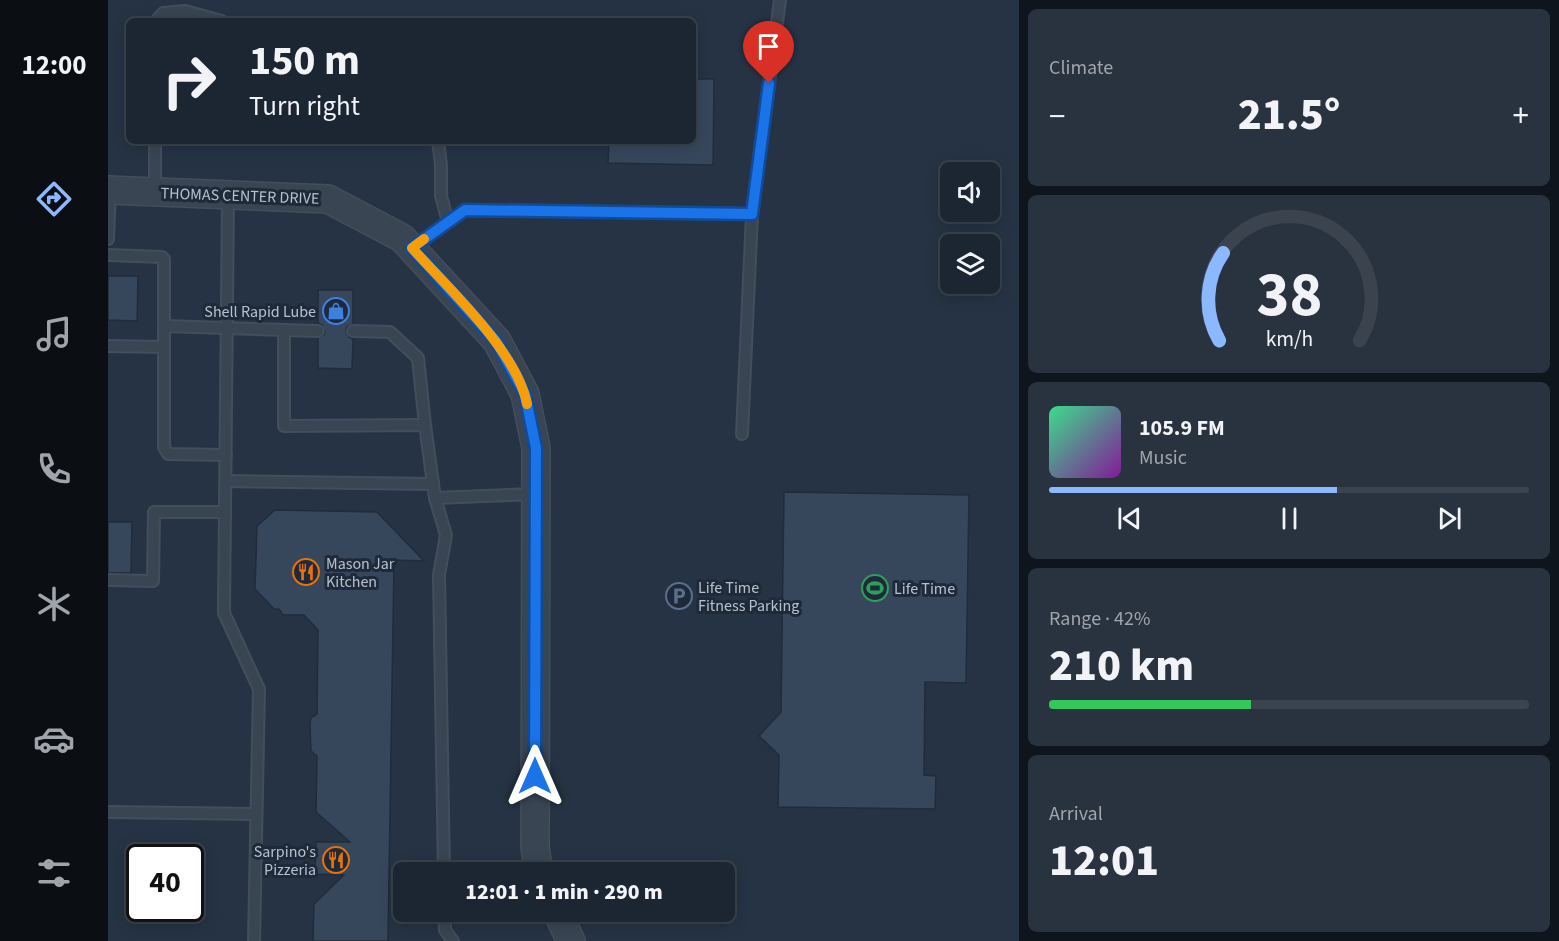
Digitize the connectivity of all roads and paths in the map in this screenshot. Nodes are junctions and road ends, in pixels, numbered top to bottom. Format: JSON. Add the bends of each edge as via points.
{"nodes":[{"id":1,"x":780,"y":0,"type":"edge"},
{"id":2,"x":159,"y":18,"type":"edge"},
{"id":3,"x":211,"y":18,"type":"edge"},
{"id":4,"x":154,"y":144,"type":"edge"},
{"id":5,"x":438,"y":144,"type":"edge"},
{"id":6,"x":109,"y":190,"type":"edge"},
{"id":7,"x":155,"y":192,"type":"junction"},
{"id":8,"x":228,"y":195,"type":"junction"},
{"id":9,"x":752,"y":214,"type":"junction"},
{"id":10,"x":448,"y":222,"type":"junction"},
{"id":11,"x":108,"y":239,"type":"edge"},
{"id":12,"x":412,"y":248,"type":"junction"},
{"id":13,"x":108,"y":255,"type":"edge"},
{"id":14,"x":164,"y":326,"type":"junction"},
{"id":15,"x":227,"y":329,"type":"junction"},
{"id":16,"x":284,"y":330,"type":"junction"},
{"id":17,"x":318,"y":331,"type":"dead end"},
{"id":18,"x":353,"y":332,"type":"dead end"},
{"id":19,"x":108,"y":346,"type":"edge"},
{"id":20,"x":164,"y":347,"type":"junction"},
{"id":21,"x":425,"y":425,"type":"junction"},
{"id":22,"x":742,"y":435,"type":"dead end"},
{"id":23,"x":226,"y":454,"type":"junction"},
{"id":24,"x":225,"y":481,"type":"junction"},
{"id":25,"x":433,"y":484,"type":"junction"},
{"id":26,"x":536,"y":494,"type":"junction"},
{"id":27,"x":435,"y":498,"type":"junction"},
{"id":28,"x":225,"y":512,"type":"junction"},
{"id":29,"x":108,"y":580,"type":"edge"},
{"id":30,"x":108,"y":812,"type":"edge"},
{"id":31,"x":256,"y":814,"type":"junction"},
{"id":32,"x":444,"y":862,"type":"edge"},
{"id":33,"x":537,"y":862,"type":"edge"},
{"id":34,"x":445,"y":922,"type":"edge"},
{"id":35,"x":562,"y":922,"type":"edge"},
{"id":36,"x":254,"y":941,"type":"edge"},
{"id":37,"x":453,"y":941,"type":"edge"},
{"id":38,"x":571,"y":941,"type":"edge"}],
"edges":[{"from":1,"to":9,"type":"lane"},
{"from":2,"to":3,"type":"lane","via":[[164,13],[185,11]]},
{"from":4,"to":7,"type":"lane"},
{"from":5,"to":10,"type":"lane","via":[[441,196]]},
{"from":6,"to":7,"type":"street","name":"THOMAS CENTER DRIVE"},
{"from":6,"to":11,"type":"lane"},
{"from":7,"to":8,"type":"street","name":"THOMAS CENTER DRIVE"},
{"from":8,"to":12,"type":"street","name":"THOMAS CENTER DRIVE","via":[[328,198],[402,238]]},
{"from":8,"to":15,"type":"lane"},
{"from":9,"to":10,"type":"lane","via":[[465,210]]},
{"from":9,"to":22,"type":"lane"},
{"from":10,"to":12,"type":"lane"},
{"from":12,"to":26,"type":"street","name":"THOMAS CENTER DRIVE","via":[[496,341],[525,394],[536,448]]},
{"from":13,"to":14,"type":"lane","via":[[164,259]]},
{"from":14,"to":15,"type":"lane"},
{"from":14,"to":20,"type":"lane"},
{"from":15,"to":16,"type":"lane"},
{"from":15,"to":23,"type":"lane"},
{"from":16,"to":17,"type":"lane"},
{"from":16,"to":21,"type":"lane","via":[[284,426]]},
{"from":18,"to":21,"type":"lane","via":[[390,332],[418,358]]},
{"from":19,"to":20,"type":"lane"},
{"from":20,"to":23,"type":"lane","via":[[165,452]]},
{"from":21,"to":25,"type":"lane"},
{"from":23,"to":24,"type":"lane"},
{"from":24,"to":25,"type":"lane"},
{"from":24,"to":28,"type":"lane"},
{"from":25,"to":27,"type":"lane"},
{"from":26,"to":27,"type":"lane"},
{"from":26,"to":33,"type":"street","name":"THOMAS CENTER DRIVE"},
{"from":27,"to":32,"type":"lane","via":[[446,535],[439,575]]},
{"from":28,"to":29,"type":"lane","via":[[154,512],[153,581]]},
{"from":28,"to":31,"type":"lane","via":[[224,613],[260,689]]},
{"from":30,"to":31,"type":"lane"},
{"from":31,"to":36,"type":"lane"},
{"from":34,"to":37,"type":"lane"},
{"from":35,"to":38,"type":"street"}]}
